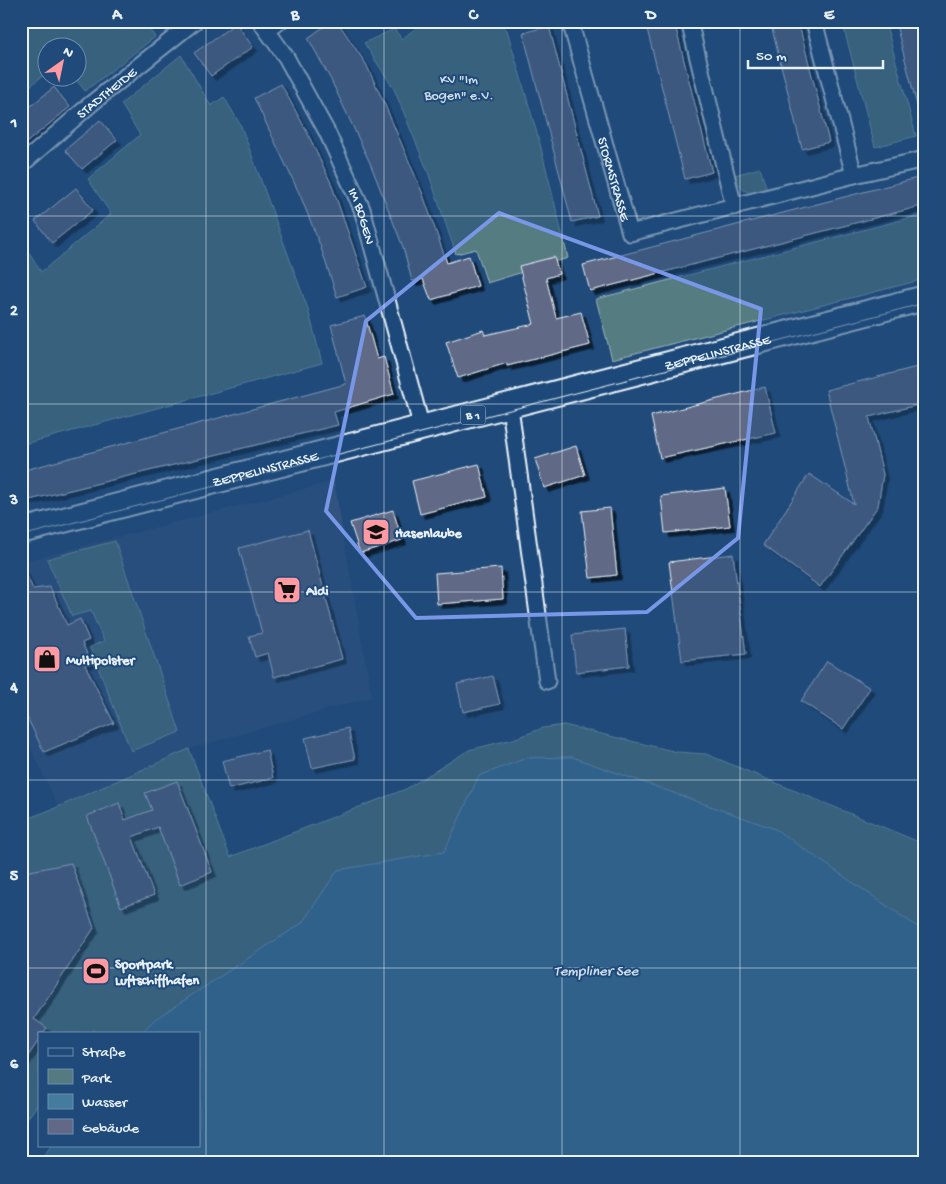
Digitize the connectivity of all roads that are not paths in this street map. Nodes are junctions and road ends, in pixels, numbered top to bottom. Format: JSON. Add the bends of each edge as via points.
{"nodes":[{"id":1,"x":195,"y":21,"type":"edge"},
{"id":2,"x":280,"y":21,"type":"edge"},
{"id":3,"x":570,"y":21,"type":"edge"},
{"id":4,"x":689,"y":21,"type":"edge"},
{"id":5,"x":814,"y":21,"type":"edge"},
{"id":6,"x":264,"y":26,"type":"edge"},
{"id":7,"x":925,"y":159,"type":"edge"},
{"id":8,"x":21,"y":165,"type":"edge"},
{"id":9,"x":854,"y":175,"type":"junction"},
{"id":10,"x":734,"y":207,"type":"junction"},
{"id":11,"x":925,"y":298,"type":"edge"},
{"id":12,"x":510,"y":407,"type":"junction"},
{"id":13,"x":422,"y":428,"type":"junction"},
{"id":14,"x":21,"y":531,"type":"edge"},
{"id":15,"x":547,"y":681,"type":"dead end"}],
"edges":[{"from":1,"to":8,"type":"street","name":"STADTHEIDE"},
{"from":2,"to":6,"type":"street"},
{"from":3,"to":10,"type":"street","name":"STORMSTRASSE","via":[[630,233]]},
{"from":4,"to":10,"type":"street"},
{"from":5,"to":9,"type":"street"},
{"from":6,"to":13,"type":"street","name":"IM BOGEN","via":[[286,57],[327,132],[362,209]]},
{"from":7,"to":9,"type":"street","name":"STORMSTRASSE"},
{"from":9,"to":10,"type":"street","name":"STORMSTRASSE"},
{"from":11,"to":12,"type":"main road","name":"ZEPPELINSTRASSE","number":"B 1"},
{"from":12,"to":13,"type":"main road","name":"ZEPPELINSTRASSE","number":"B 1"},
{"from":12,"to":15,"type":"street"},
{"from":13,"to":14,"type":"main road","name":"ZEPPELINSTRASSE","number":"B 1"}]}
